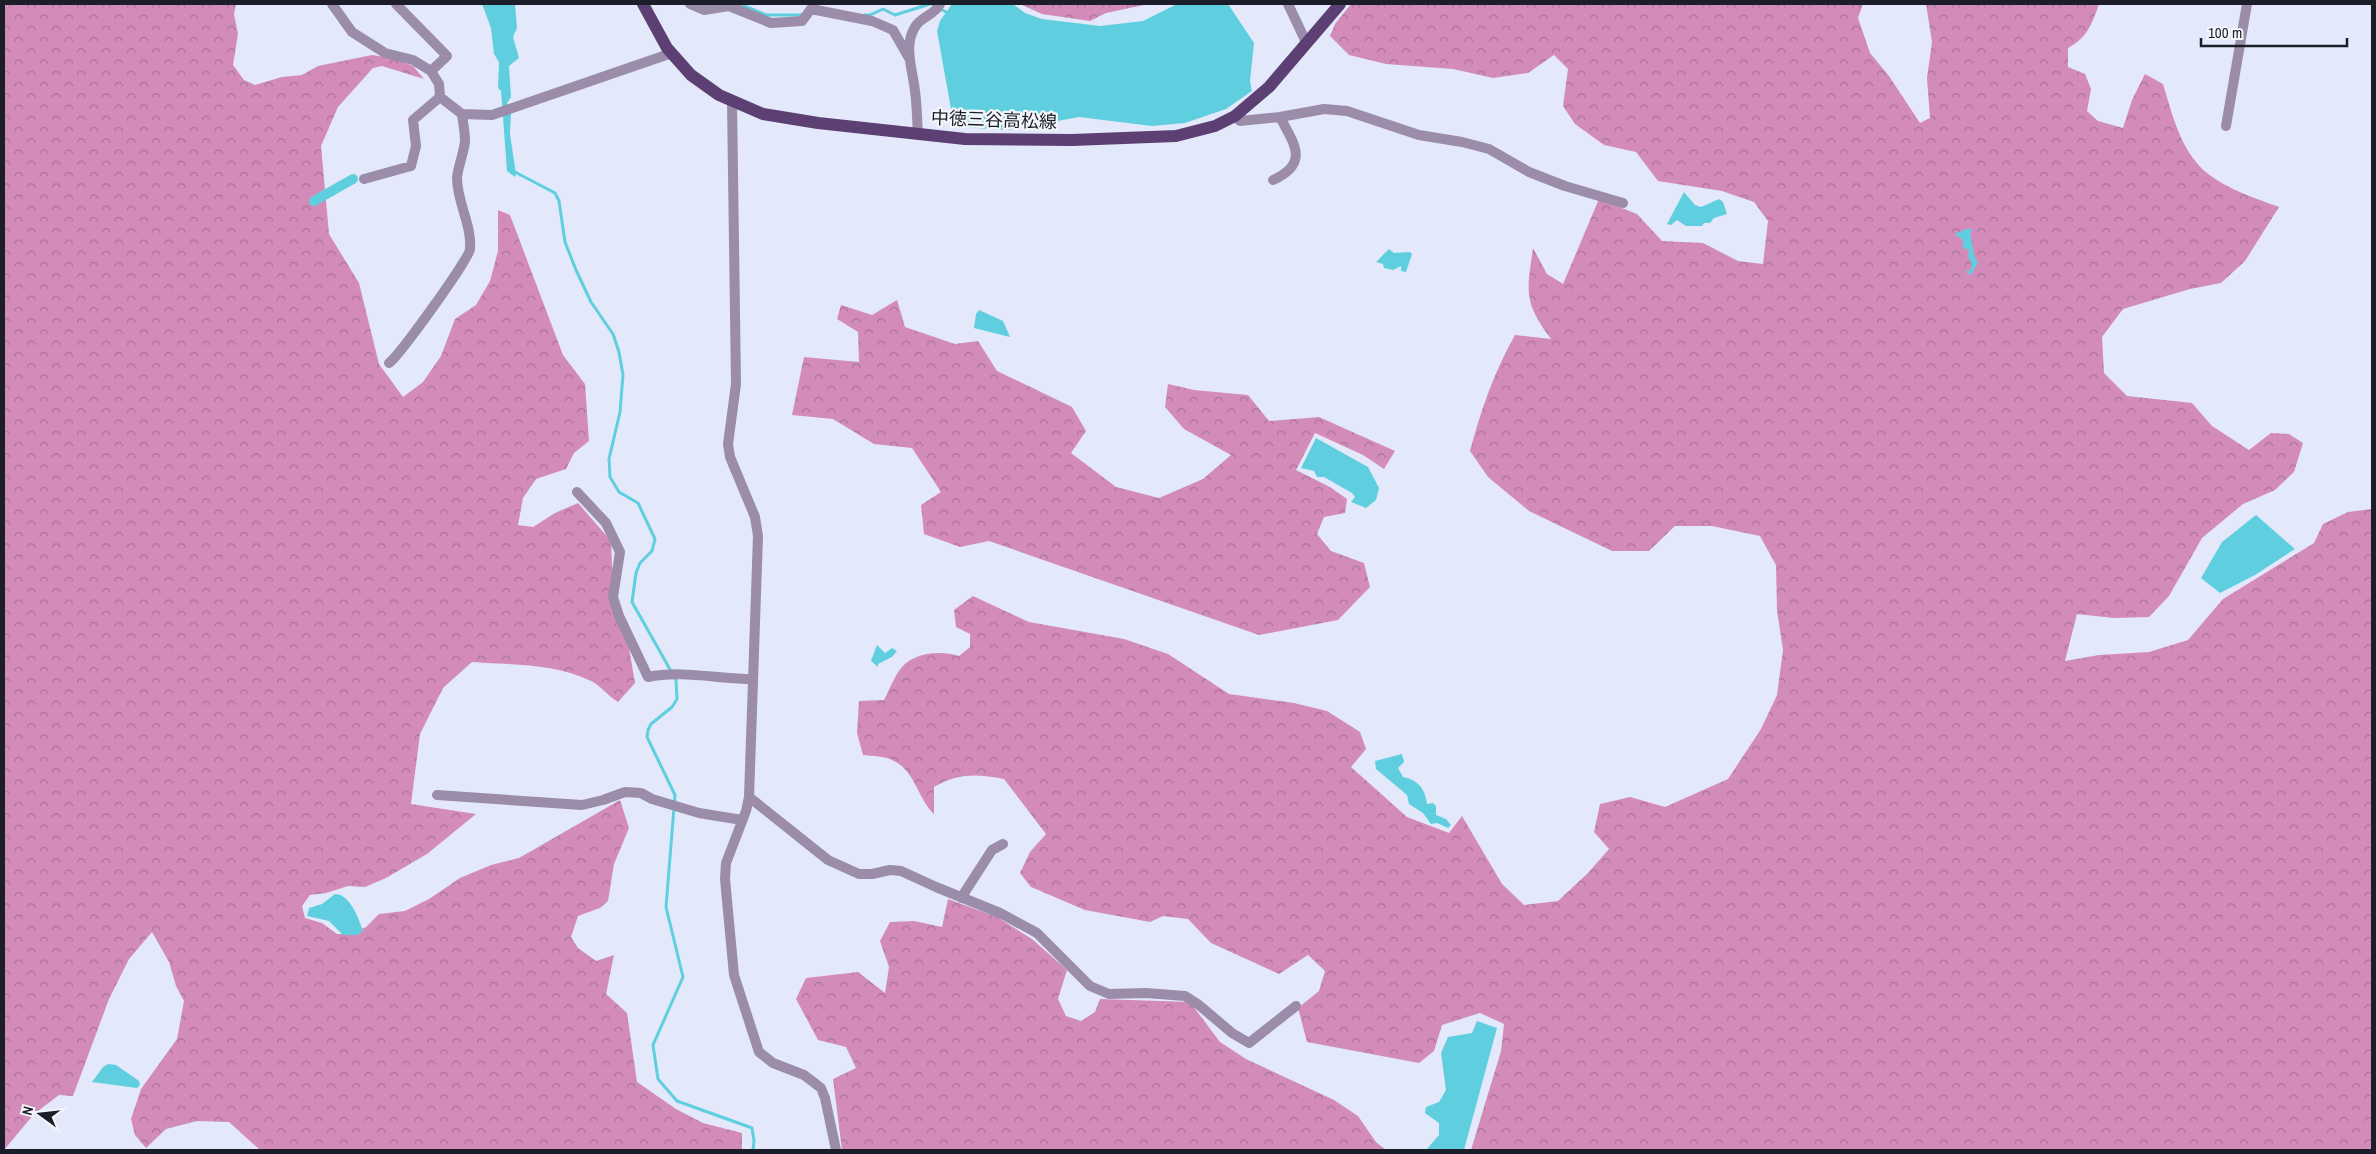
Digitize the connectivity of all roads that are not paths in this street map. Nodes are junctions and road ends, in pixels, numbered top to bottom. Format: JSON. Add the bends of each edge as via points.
{"nodes":[{"id":1,"x":332,"y":4,"type":"edge"},
{"id":2,"x":396,"y":4,"type":"edge"},
{"id":3,"x":643,"y":4,"type":"edge"},
{"id":4,"x":690,"y":4,"type":"edge"},
{"id":5,"x":940,"y":4,"type":"edge"},
{"id":6,"x":1288,"y":4,"type":"edge"},
{"id":7,"x":1340,"y":4,"type":"edge"},
{"id":8,"x":2247,"y":4,"type":"edge"},
{"id":9,"x":1306,"y":42,"type":"junction"},
{"id":10,"x":672,"y":53,"type":"junction"},
{"id":11,"x":909,"y":58,"type":"junction"},
{"id":12,"x":431,"y":71,"type":"junction"},
{"id":13,"x":440,"y":97,"type":"junction"},
{"id":14,"x":732,"y":102,"type":"junction"},
{"id":15,"x":462,"y":114,"type":"junction"},
{"id":16,"x":1235,"y":116,"type":"junction"},
{"id":17,"x":1280,"y":117,"type":"junction"},
{"id":18,"x":2226,"y":126,"type":"dead end"},
{"id":19,"x":918,"y":134,"type":"junction"},
{"id":20,"x":364,"y":179,"type":"dead end"},
{"id":21,"x":1273,"y":180,"type":"dead end"},
{"id":22,"x":1623,"y":203,"type":"dead end"},
{"id":23,"x":389,"y":363,"type":"dead end"},
{"id":24,"x":577,"y":492,"type":"dead end"},
{"id":25,"x":753,"y":679,"type":"junction"},
{"id":26,"x":438,"y":795,"type":"dead end"},
{"id":27,"x":749,"y":797,"type":"junction"},
{"id":28,"x":742,"y":820,"type":"junction"},
{"id":29,"x":1003,"y":844,"type":"dead end"},
{"id":30,"x":961,"y":898,"type":"junction"},
{"id":31,"x":1296,"y":1006,"type":"dead end"},
{"id":32,"x":836,"y":1150,"type":"edge"}],
"edges":[{"from":1,"to":12,"type":"street","via":[[352,32],[385,53],[413,60]]},
{"from":2,"to":12,"type":"street","via":[[447,56]]},
{"from":3,"to":10,"type":"main road","name":"中徳三谷高松線"},
{"from":4,"to":11,"type":"street","via":[[704,10],[729,6],[771,23],[802,21],[811,9],[872,21],[893,30]]},
{"from":5,"to":11,"type":"street","via":[[916,25],[910,37]]},
{"from":6,"to":9,"type":"street"},
{"from":7,"to":9,"type":"main road","name":"中徳三谷高松線"},
{"from":8,"to":18,"type":"street"},
{"from":9,"to":16,"type":"main road","name":"中徳三谷高松線","via":[[1269,87]]},
{"from":10,"to":14,"type":"main road","name":"中徳三谷高松線","via":[[698,80]]},
{"from":10,"to":15,"type":"street","via":[[500,113]]},
{"from":11,"to":19,"type":"street"},
{"from":12,"to":13,"type":"street","via":[[439,84]]},
{"from":13,"to":15,"type":"street"},
{"from":13,"to":20,"type":"street","via":[[413,120],[416,146],[411,166]]},
{"from":14,"to":19,"type":"main road","name":"中徳三谷高松線","via":[[763,114],[792,120]]},
{"from":14,"to":25,"type":"street","via":[[736,376],[728,444],[758,536]]},
{"from":15,"to":23,"type":"street","via":[[465,140],[457,179],[470,251],[429,313]]},
{"from":16,"to":17,"type":"street","via":[[1240,121]]},
{"from":16,"to":19,"type":"main road","name":"中徳三谷高松線","via":[[1194,132],[1135,138],[1000,140]]},
{"from":17,"to":21,"type":"street","via":[[1297,150],[1297,157],[1284,175]]},
{"from":17,"to":22,"type":"street","via":[[1324,109],[1347,111],[1418,135],[1488,150],[1529,172]]},
{"from":24,"to":25,"type":"street","via":[[606,523],[620,552],[614,597],[619,616],[648,677],[676,674]]},
{"from":25,"to":27,"type":"street"},
{"from":26,"to":28,"type":"street","via":[[582,805],[625,792],[641,793],[673,806]]},
{"from":27,"to":28,"type":"street"},
{"from":27,"to":30,"type":"street","via":[[828,860],[859,874],[901,871]]},
{"from":28,"to":32,"type":"street","via":[[724,878],[734,975],[759,1052],[772,1063],[804,1075],[820,1088]]},
{"from":29,"to":30,"type":"street","via":[[992,850]]},
{"from":30,"to":31,"type":"street","via":[[1000,913],[1037,933],[1090,986],[1109,994],[1186,996],[1249,1043]]}]}
